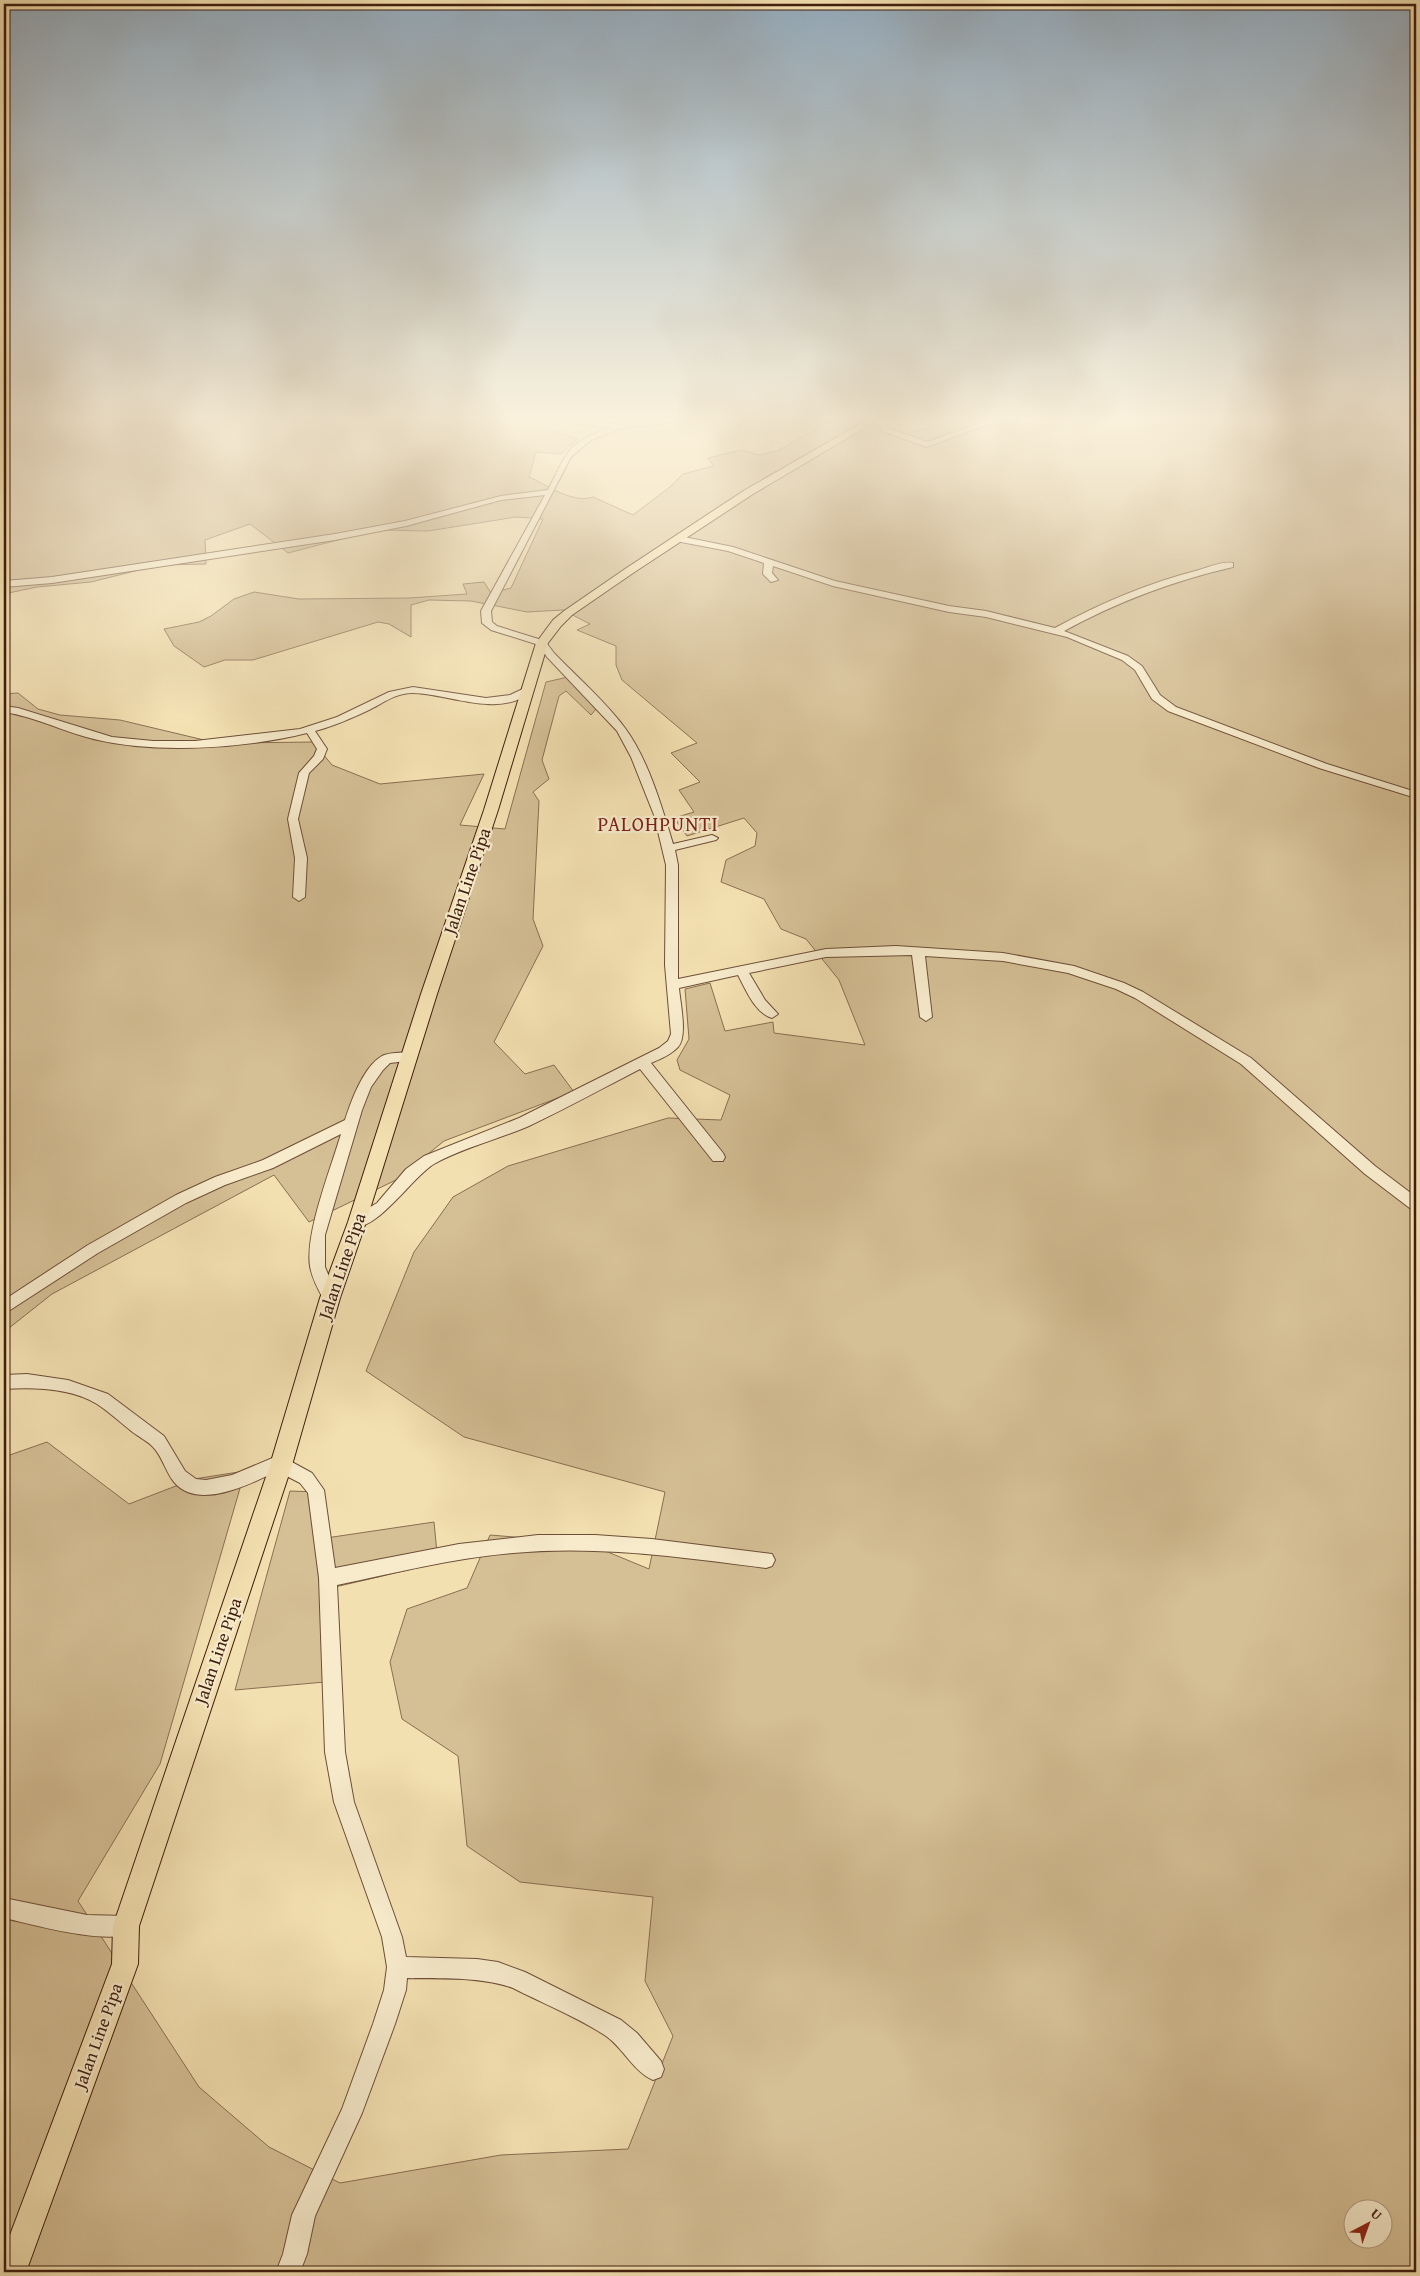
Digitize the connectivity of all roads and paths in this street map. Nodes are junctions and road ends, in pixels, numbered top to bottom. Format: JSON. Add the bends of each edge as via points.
{"nodes":[{"id":1,"x":405,"y":523,"type":"edge"},
{"id":2,"x":532,"y":523,"type":"edge"},
{"id":3,"x":701,"y":523,"type":"edge"},
{"id":4,"x":678,"y":538,"type":"junction"},
{"id":5,"x":769,"y":562,"type":"junction"},
{"id":6,"x":1230,"y":565,"type":"dead end"},
{"id":7,"x":774,"y":580,"type":"dead end"},
{"id":8,"x":4,"y":584,"type":"edge"},
{"id":9,"x":1057,"y":631,"type":"junction"},
{"id":10,"x":542,"y":643,"type":"junction"},
{"id":11,"x":527,"y":690,"type":"junction"},
{"id":12,"x":4,"y":709,"type":"edge"},
{"id":13,"x":310,"y":731,"type":"junction"},
{"id":14,"x":1416,"y":795,"type":"edge"},
{"id":15,"x":712,"y":838,"type":"dead end"},
{"id":16,"x":669,"y":848,"type":"junction"},
{"id":17,"x":299,"y":898,"type":"dead end"},
{"id":18,"x":918,"y":952,"type":"junction"},
{"id":19,"x":742,"y":971,"type":"junction"},
{"id":20,"x":672,"y":985,"type":"junction"},
{"id":21,"x":772,"y":1014,"type":"dead end"},
{"id":22,"x":926,"y":1017,"type":"dead end"},
{"id":23,"x":410,"y":1057,"type":"junction"},
{"id":24,"x":643,"y":1063,"type":"junction"},
{"id":25,"x":351,"y":1123,"type":"junction"},
{"id":26,"x":718,"y":1157,"type":"dead end"},
{"id":27,"x":1416,"y":1205,"type":"edge"},
{"id":28,"x":357,"y":1222,"type":"junction"},
{"id":29,"x":330,"y":1298,"type":"junction"},
{"id":30,"x":4,"y":1308,"type":"edge"},
{"id":31,"x":4,"y":1382,"type":"edge"},
{"id":32,"x":281,"y":1463,"type":"junction"},
{"id":33,"x":766,"y":1560,"type":"dead end"},
{"id":34,"x":328,"y":1578,"type":"junction"},
{"id":35,"x":4,"y":1908,"type":"edge"},
{"id":36,"x":126,"y":1926,"type":"junction"},
{"id":37,"x":398,"y":1967,"type":"junction"},
{"id":38,"x":653,"y":2069,"type":"dead end"},
{"id":39,"x":11,"y":2272,"type":"edge"},
{"id":40,"x":288,"y":2272,"type":"edge"}],
"edges":[{"from":1,"to":8,"type":"street","via":[[335,537],[52,580]]},
{"from":2,"to":10,"type":"street","via":[[486,611],[488,623],[494,628]]},
{"from":3,"to":4,"type":"main road","name":"Jalan Line Pipa"},
{"from":4,"to":5,"type":"street","via":[[730,549]]},
{"from":4,"to":10,"type":"main road","name":"Jalan Line Pipa","via":[[568,613]]},
{"from":5,"to":7,"type":"street","via":[[767,574]]},
{"from":5,"to":9,"type":"street","via":[[847,587]]},
{"from":6,"to":9,"type":"street","via":[[1132,593]]},
{"from":9,"to":14,"type":"street","via":[[1098,646],[1139,668],[1156,697],[1172,709],[1323,766]]},
{"from":10,"to":11,"type":"main road","name":"Jalan Line Pipa"},
{"from":10,"to":16,"type":"street","via":[[550,656],[621,730],[636,757]]},
{"from":11,"to":13,"type":"street","via":[[515,697],[495,701],[409,691],[385,697]]},
{"from":11,"to":23,"type":"main road","name":"Jalan Line Pipa"},
{"from":12,"to":13,"type":"street","via":[[37,715],[103,738],[134,742],[207,743]]},
{"from":13,"to":17,"type":"street","via":[[322,749],[319,759],[304,773],[293,819],[301,858]]},
{"from":15,"to":16,"type":"street"},
{"from":16,"to":20,"type":"street","via":[[672,865]]},
{"from":18,"to":19,"type":"street","via":[[826,953]]},
{"from":18,"to":22,"type":"street"},
{"from":18,"to":27,"type":"street","via":[[1046,963],[1097,977],[1139,995],[1246,1061],[1370,1170]]},
{"from":19,"to":20,"type":"street"},
{"from":19,"to":21,"type":"street","via":[[760,1003]]},
{"from":20,"to":24,"type":"street","via":[[677,1034],[674,1043]]},
{"from":23,"to":25,"type":"street","via":[[390,1058],[378,1067],[360,1098]]},
{"from":23,"to":28,"type":"main road","name":"Jalan Line Pipa"},
{"from":24,"to":26,"type":"street"},
{"from":24,"to":28,"type":"street","via":[[524,1122],[429,1160],[412,1173],[382,1207]]},
{"from":25,"to":29,"type":"street","via":[[318,1235],[316,1266]]},
{"from":25,"to":30,"type":"street","via":[[268,1164],[220,1181],[173,1203],[93,1249]]},
{"from":28,"to":29,"type":"main road","name":"Jalan Line Pipa"},
{"from":29,"to":32,"type":"main road","name":"Jalan Line Pipa"},
{"from":31,"to":32,"type":"street","via":[[47,1383],[100,1398],[158,1440],[184,1481],[201,1488],[227,1484]]},
{"from":32,"to":34,"type":"street","via":[[306,1478],[316,1490]]},
{"from":32,"to":36,"type":"main road","name":"Jalan Line Pipa"},
{"from":33,"to":34,"type":"street","via":[[642,1545],[537,1543],[446,1555]]},
{"from":34,"to":37,"type":"street","via":[[335,1752],[344,1802],[392,1937]]},
{"from":35,"to":36,"type":"street","via":[[87,1925]]},
{"from":36,"to":39,"type":"main road","name":"Jalan Line Pipa","via":[[125,1964]]},
{"from":37,"to":38,"type":"street","via":[[477,1969],[518,1979],[613,2028]]},
{"from":37,"to":40,"type":"street","via":[[395,1990],[384,2024],[351,2113],[304,2215]]}]}
